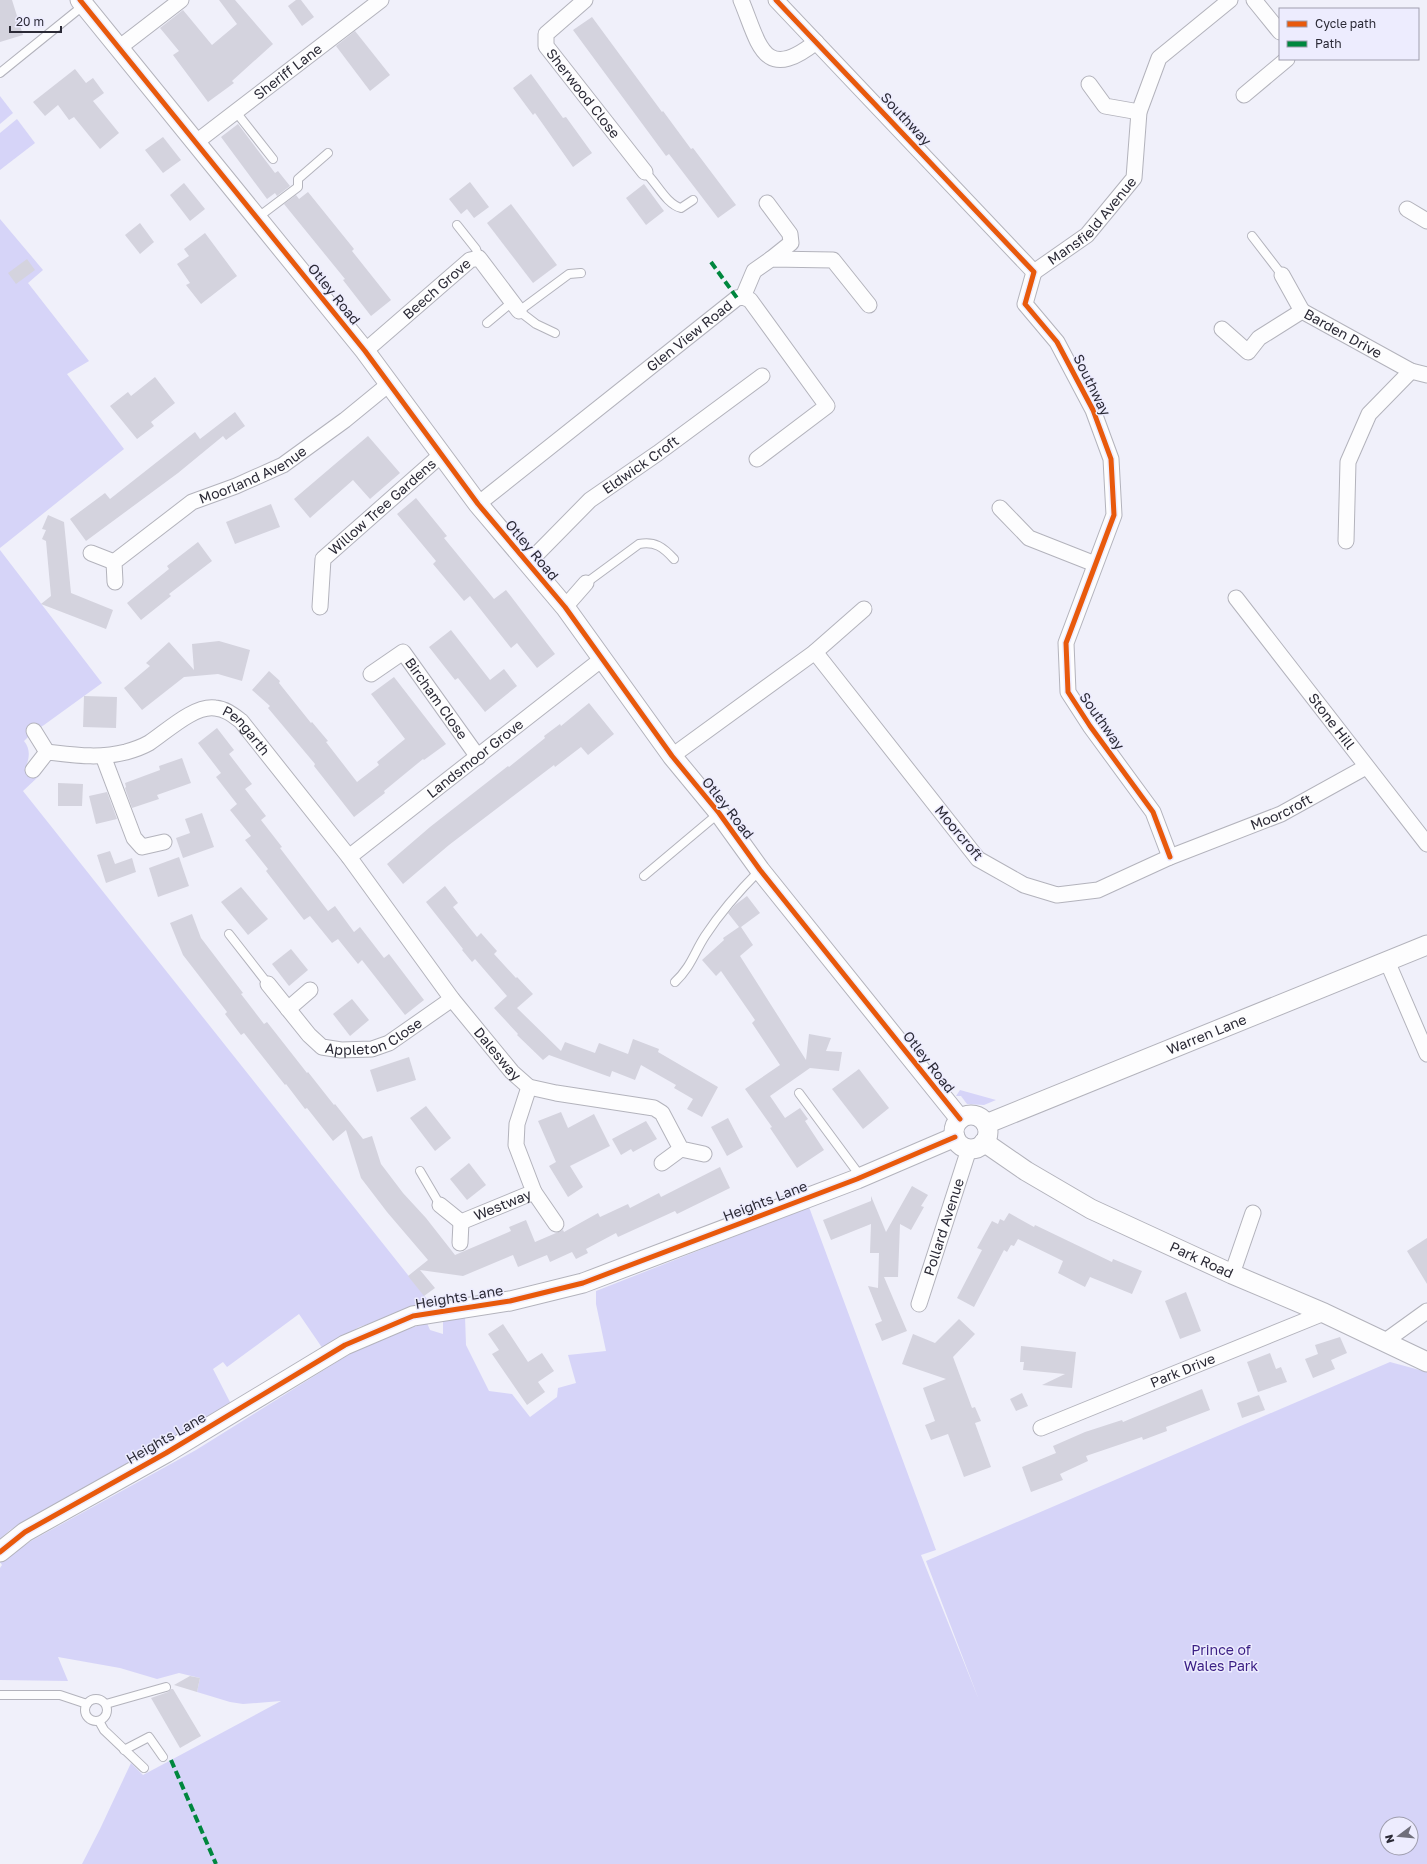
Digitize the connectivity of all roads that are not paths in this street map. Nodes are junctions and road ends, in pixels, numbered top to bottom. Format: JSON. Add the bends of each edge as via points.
{"nodes":[{"id":1,"x":181,"y":0,"type":"edge"},
{"id":2,"x":381,"y":0,"type":"edge"},
{"id":3,"x":585,"y":0,"type":"edge"},
{"id":4,"x":741,"y":0,"type":"edge"},
{"id":5,"x":776,"y":0,"type":"edge"},
{"id":6,"x":1230,"y":0,"type":"edge"},
{"id":7,"x":1254,"y":0,"type":"edge"},
{"id":8,"x":82,"y":2,"type":"edge"},
{"id":9,"x":1279,"y":31,"type":"edge"},
{"id":10,"x":816,"y":42,"type":"junction"},
{"id":11,"x":120,"y":47,"type":"junction"},
{"id":12,"x":1286,"y":60,"type":"edge"},
{"id":13,"x":0,"y":72,"type":"edge"},
{"id":14,"x":1089,"y":84,"type":"dead end"},
{"id":15,"x":1244,"y":95,"type":"dead end"},
{"id":16,"x":236,"y":112,"type":"junction"},
{"id":17,"x":1139,"y":112,"type":"junction"},
{"id":18,"x":195,"y":143,"type":"junction"},
{"id":19,"x":328,"y":153,"type":"dead end"},
{"id":20,"x":274,"y":159,"type":"dead end"},
{"id":21,"x":645,"y":172,"type":"joint"},
{"id":22,"x":693,"y":200,"type":"dead end"},
{"id":23,"x":767,"y":203,"type":"dead end"},
{"id":24,"x":1407,"y":209,"type":"dead end"},
{"id":25,"x":257,"y":218,"type":"junction"},
{"id":26,"x":1427,"y":221,"type":"edge"},
{"id":27,"x":457,"y":224,"type":"dead end"},
{"id":28,"x":1252,"y":236,"type":"dead end"},
{"id":29,"x":479,"y":258,"type":"junction"},
{"id":30,"x":771,"y":259,"type":"junction"},
{"id":31,"x":1034,"y":272,"type":"junction"},
{"id":32,"x":581,"y":273,"type":"dead end"},
{"id":33,"x":1282,"y":275,"type":"joint"},
{"id":34,"x":743,"y":297,"type":"junction"},
{"id":35,"x":869,"y":305,"type":"dead end"},
{"id":36,"x":516,"y":307,"type":"junction"},
{"id":37,"x":1302,"y":311,"type":"junction"},
{"id":38,"x":487,"y":323,"type":"dead end"},
{"id":39,"x":1222,"y":329,"type":"dead end"},
{"id":40,"x":555,"y":333,"type":"dead end"},
{"id":41,"x":365,"y":351,"type":"junction"},
{"id":42,"x":1411,"y":371,"type":"junction"},
{"id":43,"x":1427,"y":375,"type":"edge"},
{"id":44,"x":762,"y":376,"type":"dead end"},
{"id":45,"x":389,"y":384,"type":"junction"},
{"id":46,"x":441,"y":455,"type":"junction"},
{"id":47,"x":757,"y":459,"type":"dead end"},
{"id":48,"x":478,"y":504,"type":"junction"},
{"id":49,"x":1000,"y":508,"type":"dead end"},
{"id":50,"x":1346,"y":541,"type":"dead end"},
{"id":51,"x":90,"y":553,"type":"dead end"},
{"id":52,"x":674,"y":559,"type":"dead end"},
{"id":53,"x":114,"y":562,"type":"junction"},
{"id":54,"x":528,"y":563,"type":"junction"},
{"id":55,"x":1095,"y":564,"type":"junction"},
{"id":56,"x":115,"y":582,"type":"dead end"},
{"id":57,"x":586,"y":583,"type":"joint"},
{"id":58,"x":1236,"y":598,"type":"dead end"},
{"id":59,"x":320,"y":607,"type":"dead end"},
{"id":60,"x":564,"y":607,"type":"junction"},
{"id":61,"x":864,"y":609,"type":"dead end"},
{"id":62,"x":815,"y":652,"type":"junction"},
{"id":63,"x":602,"y":659,"type":"junction"},
{"id":64,"x":372,"y":674,"type":"dead end"},
{"id":65,"x":34,"y":731,"type":"dead end"},
{"id":66,"x":47,"y":752,"type":"junction"},
{"id":67,"x":103,"y":756,"type":"junction"},
{"id":68,"x":672,"y":756,"type":"junction"},
{"id":69,"x":478,"y":757,"type":"junction"},
{"id":70,"x":1366,"y":767,"type":"junction"},
{"id":71,"x":33,"y":770,"type":"dead end"},
{"id":72,"x":719,"y":813,"type":"junction"},
{"id":73,"x":164,"y":842,"type":"dead end"},
{"id":74,"x":1427,"y":844,"type":"edge"},
{"id":75,"x":349,"y":857,"type":"junction"},
{"id":76,"x":1170,"y":857,"type":"junction"},
{"id":77,"x":760,"y":870,"type":"junction"},
{"id":78,"x":644,"y":876,"type":"dead end"},
{"id":79,"x":229,"y":934,"type":"dead end"},
{"id":80,"x":1427,"y":945,"type":"edge"},
{"id":81,"x":1387,"y":961,"type":"junction"},
{"id":82,"x":675,"y":982,"type":"dead end"},
{"id":83,"x":268,"y":984,"type":"joint"},
{"id":84,"x":310,"y":990,"type":"dead end"},
{"id":85,"x":452,"y":999,"type":"junction"},
{"id":86,"x":288,"y":1009,"type":"junction"},
{"id":87,"x":1427,"y":1054,"type":"edge"},
{"id":88,"x":529,"y":1086,"type":"junction"},
{"id":89,"x":799,"y":1093,"type":"dead end"},
{"id":90,"x":971,"y":1134,"type":"junction"},
{"id":91,"x":681,"y":1149,"type":"junction"},
{"id":92,"x":704,"y":1154,"type":"dead end"},
{"id":93,"x":662,"y":1163,"type":"dead end"},
{"id":94,"x":420,"y":1172,"type":"dead end"},
{"id":95,"x":861,"y":1177,"type":"junction"},
{"id":96,"x":534,"y":1192,"type":"junction"},
{"id":97,"x":440,"y":1205,"type":"joint"},
{"id":98,"x":1253,"y":1213,"type":"dead end"},
{"id":99,"x":461,"y":1222,"type":"junction"},
{"id":100,"x":556,"y":1224,"type":"dead end"},
{"id":101,"x":460,"y":1243,"type":"dead end"},
{"id":102,"x":1232,"y":1274,"type":"junction"},
{"id":103,"x":919,"y":1304,"type":"dead end"},
{"id":104,"x":1427,"y":1311,"type":"edge"},
{"id":105,"x":1324,"y":1313,"type":"junction"},
{"id":106,"x":1384,"y":1342,"type":"junction"},
{"id":107,"x":1427,"y":1362,"type":"edge"},
{"id":108,"x":1041,"y":1428,"type":"dead end"},
{"id":109,"x":0,"y":1552,"type":"edge"},
{"id":110,"x":166,"y":1687,"type":"dead end"},
{"id":111,"x":0,"y":1695,"type":"edge"},
{"id":112,"x":87,"y":1704,"type":"junction"},
{"id":113,"x":106,"y":1704,"type":"junction"},
{"id":114,"x":99,"y":1721,"type":"junction"},
{"id":115,"x":124,"y":1750,"type":"junction"},
{"id":116,"x":163,"y":1757,"type":"dead end"},
{"id":117,"x":144,"y":1768,"type":"dead end"}],
"edges":[{"from":1,"to":11,"type":"street"},
{"from":2,"to":16,"type":"street","name":"Sheriff Lane"},
{"from":3,"to":21,"type":"street","name":"Sherwood Close","via":[[546,34],[546,46]]},
{"from":4,"to":10,"type":"street","via":[[762,49],[770,57],[780,61],[790,59]]},
{"from":5,"to":10,"type":"street","name":"Southway"},
{"from":6,"to":17,"type":"street","name":"Mansfield Avenue","via":[[1158,58]]},
{"from":7,"to":9,"type":"street"},
{"from":8,"to":11,"type":"street","name":"Otley Road"},
{"from":8,"to":13,"type":"lane"},
{"from":10,"to":31,"type":"street","name":"Southway"},
{"from":11,"to":18,"type":"street","name":"Otley Road"},
{"from":12,"to":15,"type":"street"},
{"from":14,"to":17,"type":"street","via":[[1105,106]]},
{"from":16,"to":18,"type":"street","name":"Sheriff Lane"},
{"from":16,"to":20,"type":"lane"},
{"from":17,"to":31,"type":"street","name":"Mansfield Avenue","via":[[1134,178],[1087,235]]},
{"from":18,"to":25,"type":"street","name":"Otley Road"},
{"from":19,"to":25,"type":"lane","via":[[298,179],[298,187]]},
{"from":21,"to":22,"type":"lane","via":[[673,206],[681,208]]},
{"from":23,"to":30,"type":"street","via":[[790,234],[791,242]]},
{"from":24,"to":26,"type":"street"},
{"from":25,"to":41,"type":"street","name":"Otley Road"},
{"from":27,"to":29,"type":"lane","via":[[476,249]]},
{"from":28,"to":33,"type":"lane"},
{"from":29,"to":36,"type":"street","name":"Beech Grove"},
{"from":29,"to":41,"type":"street","name":"Beech Grove","via":[[470,260]]},
{"from":30,"to":34,"type":"street","via":[[754,271]]},
{"from":30,"to":35,"type":"street","via":[[832,260]]},
{"from":31,"to":55,"type":"street","name":"Southway","via":[[1025,304],[1056,342],[1093,410],[1111,459],[1114,515]]},
{"from":32,"to":36,"type":"lane","via":[[569,274]]},
{"from":33,"to":37,"type":"street"},
{"from":34,"to":47,"type":"street","name":"Glen View Road","via":[[750,300],[827,406]]},
{"from":34,"to":48,"type":"street","name":"Glen View Road","via":[[738,298]]},
{"from":36,"to":38,"type":"lane"},
{"from":36,"to":40,"type":"lane","via":[[536,324]]},
{"from":37,"to":39,"type":"street","name":"Barden Drive","via":[[1259,338],[1248,352]]},
{"from":37,"to":42,"type":"street","name":"Barden Drive"},
{"from":41,"to":45,"type":"street","name":"Otley Road"},
{"from":42,"to":43,"type":"street","name":"Barden Drive"},
{"from":42,"to":50,"type":"street","via":[[1370,414],[1348,462]]},
{"from":44,"to":54,"type":"street","name":"Eldwick Croft","via":[[590,500]]},
{"from":45,"to":46,"type":"street","name":"Otley Road"},
{"from":45,"to":53,"type":"street","name":"Moorland Avenue","via":[[283,465],[192,502]]},
{"from":46,"to":48,"type":"street","name":"Otley Road"},
{"from":46,"to":59,"type":"street","name":"Willow Tree Gardens","via":[[323,559]]},
{"from":48,"to":54,"type":"street","name":"Otley Road"},
{"from":49,"to":55,"type":"street","via":[[1029,538]]},
{"from":51,"to":53,"type":"street"},
{"from":52,"to":57,"type":"lane","via":[[657,544],[639,544]]},
{"from":53,"to":56,"type":"street"},
{"from":54,"to":60,"type":"street","name":"Otley Road"},
{"from":55,"to":76,"type":"street","name":"Southway","via":[[1066,643],[1068,692],[1153,812]]},
{"from":57,"to":60,"type":"street"},
{"from":58,"to":70,"type":"street","name":"Stone Hill"},
{"from":60,"to":63,"type":"street","name":"Otley Road"},
{"from":61,"to":62,"type":"street"},
{"from":62,"to":68,"type":"street"},
{"from":62,"to":76,"type":"street","name":"Moorcroft","via":[[978,860],[1024,885],[1057,895],[1098,890]]},
{"from":63,"to":68,"type":"street","name":"Otley Road"},
{"from":63,"to":69,"type":"street","name":"Landsmoor Grove"},
{"from":64,"to":69,"type":"street","name":"Bircham Close","via":[[403,652]]},
{"from":65,"to":66,"type":"street"},
{"from":66,"to":67,"type":"street","name":"Pengarth","via":[[85,757]]},
{"from":66,"to":71,"type":"street"},
{"from":67,"to":73,"type":"street","via":[[134,838],[142,847]]},
{"from":67,"to":75,"type":"street","name":"Pengarth","via":[[126,752],[147,744],[196,711],[214,707],[229,711],[241,721]]},
{"from":68,"to":72,"type":"street","name":"Otley Road"},
{"from":69,"to":75,"type":"street","name":"Landsmoor Grove"},
{"from":70,"to":74,"type":"street","name":"Stone Hill"},
{"from":70,"to":76,"type":"street","name":"Moorcroft","via":[[1281,814]]},
{"from":72,"to":77,"type":"street","name":"Otley Road"},
{"from":72,"to":78,"type":"lane"},
{"from":75,"to":85,"type":"street","name":"Dalesway"},
{"from":77,"to":82,"type":"lane","via":[[728,903],[686,971]]},
{"from":77,"to":90,"type":"street","name":"Otley Road"},
{"from":79,"to":83,"type":"lane"},
{"from":80,"to":81,"type":"street","name":"Warren Lane"},
{"from":81,"to":87,"type":"street"},
{"from":81,"to":90,"type":"street","name":"Warren Lane"},
{"from":83,"to":86,"type":"street","name":"Appleton Close"},
{"from":84,"to":86,"type":"street"},
{"from":85,"to":86,"type":"street","name":"Appleton Close","via":[[389,1043],[372,1049],[341,1050],[322,1047]]},
{"from":85,"to":88,"type":"street","name":"Dalesway","via":[[512,1072]]},
{"from":88,"to":91,"type":"street","name":"Dalesway","via":[[556,1093],[654,1108],[662,1113]]},
{"from":88,"to":96,"type":"street","name":"Westway","via":[[517,1124],[516,1145]]},
{"from":89,"to":95,"type":"lane"},
{"from":90,"to":95,"type":"street","name":"Heights Lane"},
{"from":90,"to":102,"type":"street","name":"Park Road","via":[[1026,1171],[1091,1209]]},
{"from":90,"to":103,"type":"street","name":"Pollard Avenue"},
{"from":91,"to":92,"type":"street"},
{"from":91,"to":93,"type":"street"},
{"from":94,"to":97,"type":"lane"},
{"from":95,"to":109,"type":"street","name":"Heights Lane","via":[[583,1283],[510,1301],[413,1316],[344,1345],[166,1453],[25,1532]]},
{"from":96,"to":99,"type":"street","name":"Westway"},
{"from":96,"to":100,"type":"street"},
{"from":97,"to":99,"type":"street","name":"Westway"},
{"from":98,"to":102,"type":"street"},
{"from":99,"to":101,"type":"street"},
{"from":102,"to":105,"type":"street","name":"Park Road"},
{"from":104,"to":106,"type":"street"},
{"from":105,"to":106,"type":"street","name":"Park Road"},
{"from":105,"to":108,"type":"street","name":"Park Drive"},
{"from":106,"to":107,"type":"street","name":"Park Road"},
{"from":110,"to":113,"type":"lane"},
{"from":111,"to":112,"type":"lane","via":[[60,1695]]},
{"from":112,"to":113,"type":"lane","via":[[96,1699]]},
{"from":112,"to":114,"type":"lane","via":[[85,1711],[88,1718],[95,1722]]},
{"from":113,"to":114,"type":"lane","via":[[107,1714]]},
{"from":114,"to":115,"type":"lane","via":[[104,1730]]},
{"from":115,"to":116,"type":"lane","via":[[149,1737]]},
{"from":115,"to":117,"type":"lane"}]}
